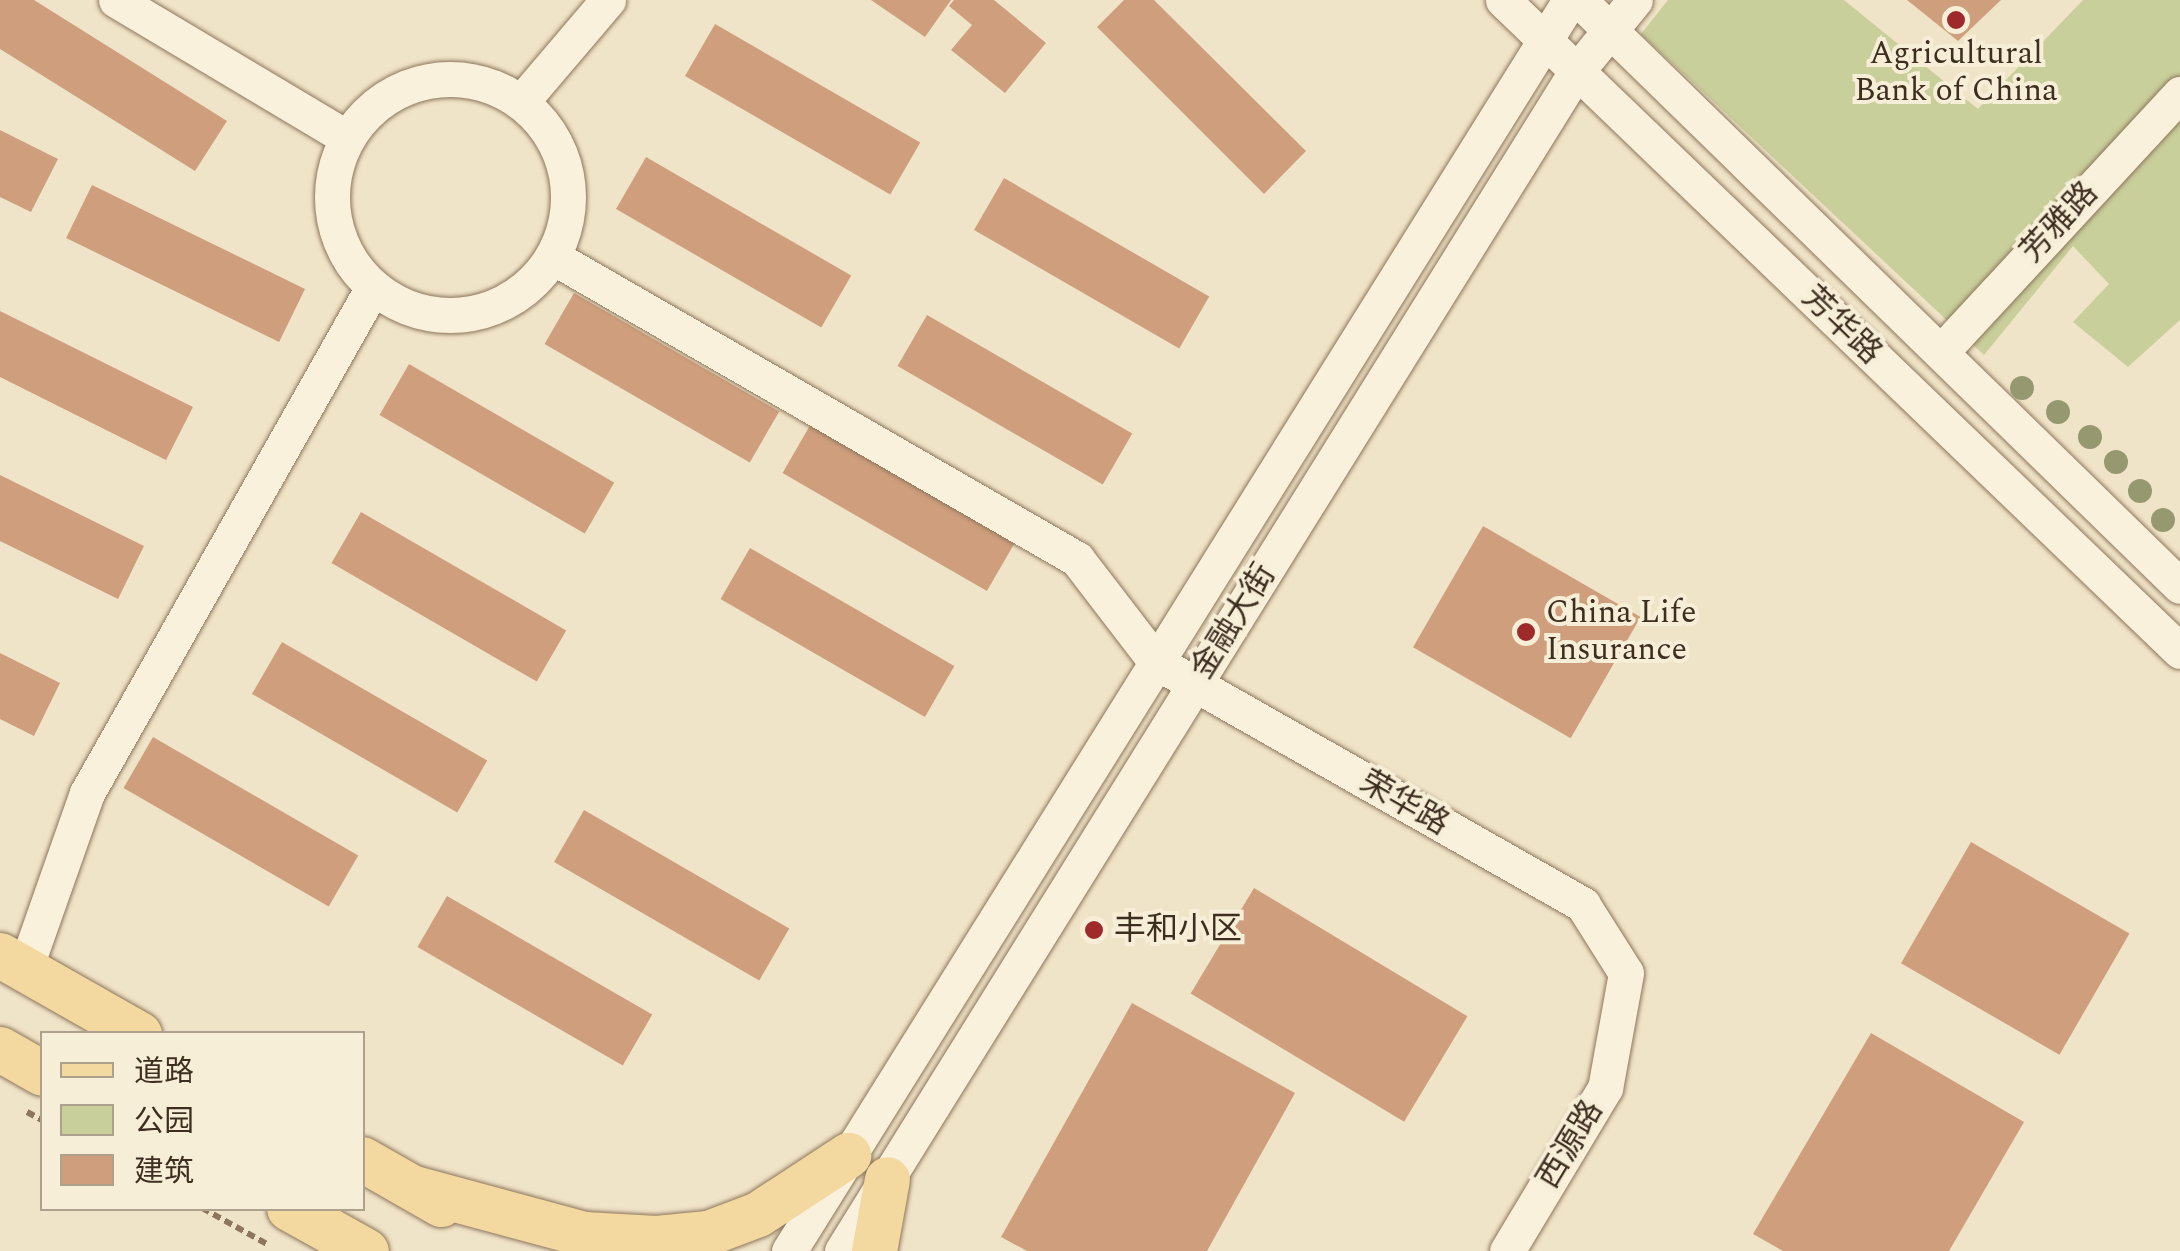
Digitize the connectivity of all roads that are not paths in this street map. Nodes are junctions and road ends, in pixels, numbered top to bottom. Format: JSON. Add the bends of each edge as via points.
{"nodes":[{"id":1,"x":116,"y":0,"type":"edge"},
{"id":2,"x":608,"y":0,"type":"edge"},
{"id":3,"x":1503,"y":0,"type":"edge"},
{"id":4,"x":1570,"y":0,"type":"edge"},
{"id":5,"x":1579,"y":0,"type":"edge"},
{"id":6,"x":1636,"y":0,"type":"edge"},
{"id":7,"x":1612,"y":31,"type":"junction"},
{"id":8,"x":1543,"y":40,"type":"junction"},
{"id":9,"x":1576,"y":72,"type":"junction"},
{"id":10,"x":2180,"y":94,"type":"edge"},
{"id":11,"x":522,"y":101,"type":"junction"},
{"id":12,"x":346,"y":138,"type":"junction"},
{"id":13,"x":554,"y":257,"type":"junction"},
{"id":14,"x":373,"y":287,"type":"junction"},
{"id":15,"x":1941,"y":352,"type":"junction"},
{"id":16,"x":2180,"y":586,"type":"edge"},
{"id":17,"x":2180,"y":651,"type":"edge"},
{"id":18,"x":1156,"y":662,"type":"junction"},
{"id":19,"x":1195,"y":685,"type":"junction"},
{"id":20,"x":12,"y":962,"type":"edge"},
{"id":21,"x":1626,"y":974,"type":"joint"},
{"id":22,"x":134,"y":1031,"type":"edge"},
{"id":23,"x":0,"y":1049,"type":"edge"},
{"id":24,"x":40,"y":1071,"type":"edge"},
{"id":25,"x":848,"y":1155,"type":"junction"},
{"id":26,"x":365,"y":1161,"type":"edge"},
{"id":27,"x":887,"y":1178,"type":"junction"},
{"id":28,"x":414,"y":1188,"type":"junction"},
{"id":29,"x":294,"y":1211,"type":"edge"},
{"id":30,"x":366,"y":1251,"type":"edge"},
{"id":31,"x":526,"y":1251,"type":"edge"},
{"id":32,"x":789,"y":1251,"type":"edge"},
{"id":33,"x":842,"y":1251,"type":"edge"},
{"id":34,"x":874,"y":1251,"type":"edge"},
{"id":35,"x":1507,"y":1251,"type":"edge"}],
"edges":[{"from":1,"to":12,"type":"street"},
{"from":2,"to":11,"type":"street"},
{"from":3,"to":8,"type":"street","name":"芳华路"},
{"from":4,"to":8,"type":"street","name":"金融大街"},
{"from":5,"to":7,"type":"street","name":"芳华路"},
{"from":6,"to":7,"type":"street","name":"金融大街"},
{"from":7,"to":9,"type":"street","name":"金融大街"},
{"from":7,"to":15,"type":"street","name":"芳华路"},
{"from":8,"to":9,"type":"street","name":"芳华路"},
{"from":8,"to":18,"type":"street","name":"金融大街"},
{"from":9,"to":17,"type":"street","name":"芳华路"},
{"from":9,"to":19,"type":"street","name":"金融大街"},
{"from":10,"to":15,"type":"street","name":"芳雅路"},
{"from":11,"to":12,"type":"street","via":[[486,83],[446,78],[406,86],[372,107]]},
{"from":11,"to":13,"type":"street","via":[[563,156],[570,190]]},
{"from":12,"to":14,"type":"street","via":[[330,200],[336,233]]},
{"from":13,"to":14,"type":"street","via":[[526,289],[490,309],[449,316],[408,308]]},
{"from":13,"to":18,"type":"street","via":[[1077,559]]},
{"from":14,"to":20,"type":"street","via":[[87,793]]},
{"from":15,"to":16,"type":"street","name":"芳华路"},
{"from":18,"to":19,"type":"street","name":"荣华路"},
{"from":18,"to":25,"type":"street","name":"金融大街"},
{"from":19,"to":21,"type":"street","name":"荣华路","via":[[1582,905]]},
{"from":19,"to":27,"type":"street","name":"金融大街"},
{"from":20,"to":22,"type":"main road"},
{"from":21,"to":35,"type":"street","name":"西源路","via":[[1605,1088]]},
{"from":23,"to":24,"type":"main road"},
{"from":25,"to":28,"type":"main road","via":[[758,1214],[708,1233],[656,1238],[584,1234]]},
{"from":25,"to":32,"type":"street","name":"金融大街"},
{"from":26,"to":28,"type":"main road"},
{"from":27,"to":33,"type":"street","name":"金融大街"},
{"from":27,"to":34,"type":"main road"},
{"from":28,"to":31,"type":"main road"},
{"from":29,"to":30,"type":"main road"}]}
